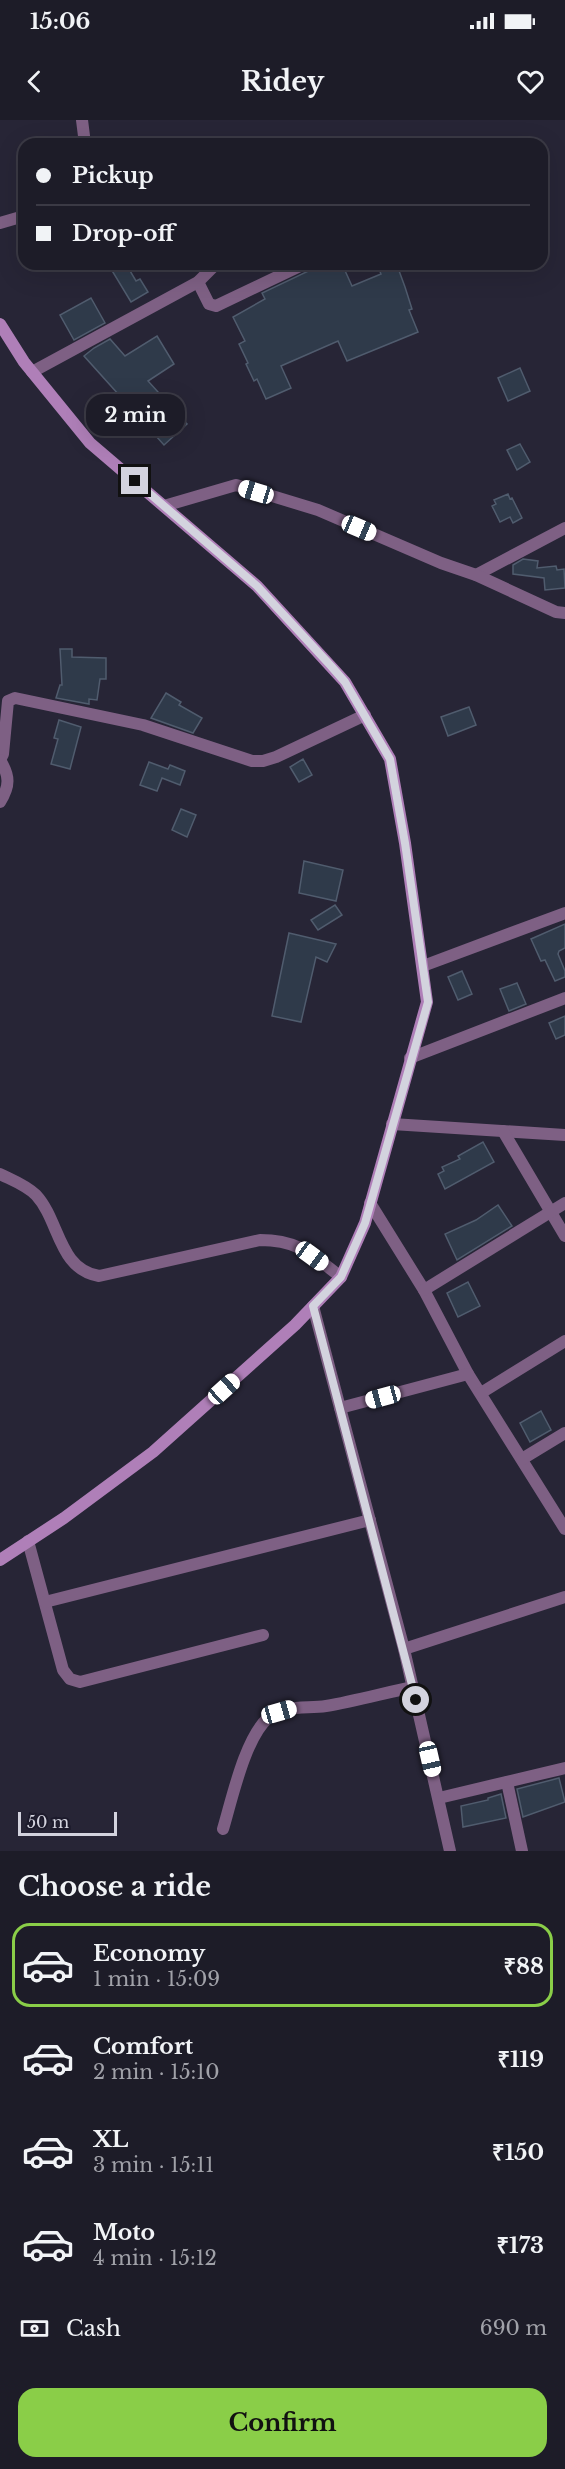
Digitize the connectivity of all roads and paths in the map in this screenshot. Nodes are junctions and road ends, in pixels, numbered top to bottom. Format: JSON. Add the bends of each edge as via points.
{"nodes":[{"id":1,"x":82,"y":120,"type":"edge"},
{"id":2,"x":84,"y":138,"type":"edge"},
{"id":3,"x":18,"y":218,"type":"edge"},
{"id":4,"x":0,"y":224,"type":"edge"},
{"id":5,"x":210,"y":270,"type":"edge"},
{"id":6,"x":291,"y":270,"type":"edge"},
{"id":7,"x":198,"y":282,"type":"junction"},
{"id":8,"x":0,"y":324,"type":"edge"},
{"id":9,"x":33,"y":372,"type":"junction"},
{"id":10,"x":164,"y":506,"type":"junction"},
{"id":11,"x":565,"y":528,"type":"edge"},
{"id":12,"x":476,"y":575,"type":"junction"},
{"id":13,"x":565,"y":614,"type":"edge"},
{"id":14,"x":365,"y":716,"type":"junction"},
{"id":15,"x":0,"y":760,"type":"edge"},
{"id":16,"x":0,"y":802,"type":"edge"},
{"id":17,"x":565,"y":913,"type":"edge"},
{"id":18,"x":423,"y":966,"type":"junction"},
{"id":19,"x":565,"y":998,"type":"edge"},
{"id":20,"x":410,"y":1058,"type":"junction"},
{"id":21,"x":392,"y":1124,"type":"junction"},
{"id":22,"x":503,"y":1131,"type":"junction"},
{"id":23,"x":565,"y":1135,"type":"edge"},
{"id":24,"x":0,"y":1174,"type":"edge"},
{"id":25,"x":370,"y":1203,"type":"junction"},
{"id":26,"x":565,"y":1203,"type":"edge"},
{"id":27,"x":550,"y":1212,"type":"junction"},
{"id":28,"x":565,"y":1236,"type":"edge"},
{"id":29,"x":341,"y":1277,"type":"junction"},
{"id":30,"x":424,"y":1290,"type":"junction"},
{"id":31,"x":313,"y":1306,"type":"junction"},
{"id":32,"x":565,"y":1341,"type":"edge"},
{"id":33,"x":468,"y":1374,"type":"junction"},
{"id":34,"x":481,"y":1393,"type":"junction"},
{"id":35,"x":340,"y":1408,"type":"junction"},
{"id":36,"x":565,"y":1433,"type":"edge"},
{"id":37,"x":522,"y":1459,"type":"junction"},
{"id":38,"x":370,"y":1520,"type":"junction"},
{"id":39,"x":564,"y":1524,"type":"edge"},
{"id":40,"x":28,"y":1541,"type":"junction"},
{"id":41,"x":0,"y":1560,"type":"edge"},
{"id":42,"x":565,"y":1597,"type":"edge"},
{"id":43,"x":45,"y":1602,"type":"junction"},
{"id":44,"x":263,"y":1635,"type":"dead end"},
{"id":45,"x":404,"y":1649,"type":"junction"},
{"id":46,"x":413,"y":1687,"type":"junction"},
{"id":47,"x":565,"y":1768,"type":"edge"},
{"id":48,"x":507,"y":1782,"type":"junction"},
{"id":49,"x":439,"y":1798,"type":"junction"},
{"id":50,"x":223,"y":1829,"type":"dead end"},
{"id":51,"x":450,"y":1851,"type":"edge"},
{"id":52,"x":522,"y":1851,"type":"edge"}],
"edges":[{"from":1,"to":2,"type":"street"},
{"from":3,"to":4,"type":"street"},
{"from":5,"to":7,"type":"street"},
{"from":6,"to":7,"type":"street","via":[[216,306],[209,304]]},
{"from":7,"to":9,"type":"street"},
{"from":8,"to":9,"type":"main road"},
{"from":9,"to":10,"type":"main road","via":[[90,443]]},
{"from":10,"to":12,"type":"street","via":[[236,485],[318,510]]},
{"from":10,"to":14,"type":"main road","via":[[257,586],[345,682]]},
{"from":11,"to":12,"type":"street"},
{"from":12,"to":13,"type":"street"},
{"from":14,"to":15,"type":"street","via":[[276,757],[252,761],[143,725],[15,698],[8,701]]},
{"from":14,"to":18,"type":"main road","via":[[390,759]]},
{"from":15,"to":16,"type":"street","via":[[9,777]]},
{"from":17,"to":18,"type":"street"},
{"from":18,"to":20,"type":"main road","via":[[428,1002]]},
{"from":19,"to":20,"type":"street"},
{"from":20,"to":21,"type":"main road"},
{"from":21,"to":22,"type":"street"},
{"from":21,"to":25,"type":"main road"},
{"from":22,"to":23,"type":"street"},
{"from":22,"to":27,"type":"street"},
{"from":24,"to":29,"type":"street","via":[[36,1195],[64,1250],[90,1275],[260,1239],[298,1245]]},
{"from":25,"to":29,"type":"main road"},
{"from":25,"to":30,"type":"street"},
{"from":26,"to":27,"type":"street"},
{"from":27,"to":28,"type":"street"},
{"from":27,"to":30,"type":"street"},
{"from":29,"to":31,"type":"main road"},
{"from":30,"to":33,"type":"street"},
{"from":31,"to":35,"type":"street"},
{"from":31,"to":40,"type":"main road","via":[[153,1452]]},
{"from":32,"to":34,"type":"street"},
{"from":33,"to":34,"type":"street"},
{"from":33,"to":35,"type":"street"},
{"from":34,"to":37,"type":"street"},
{"from":35,"to":38,"type":"street"},
{"from":36,"to":37,"type":"street"},
{"from":37,"to":39,"type":"street"},
{"from":38,"to":43,"type":"street"},
{"from":38,"to":45,"type":"street"},
{"from":40,"to":41,"type":"main road"},
{"from":40,"to":43,"type":"street"},
{"from":42,"to":45,"type":"street"},
{"from":43,"to":44,"type":"street","via":[[63,1670],[80,1682]]},
{"from":45,"to":46,"type":"street"},
{"from":46,"to":49,"type":"street"},
{"from":46,"to":50,"type":"street","via":[[326,1706],[295,1707],[268,1719],[249,1748]]},
{"from":47,"to":48,"type":"street"},
{"from":48,"to":49,"type":"street"},
{"from":48,"to":52,"type":"street"},
{"from":49,"to":51,"type":"street"}]}
